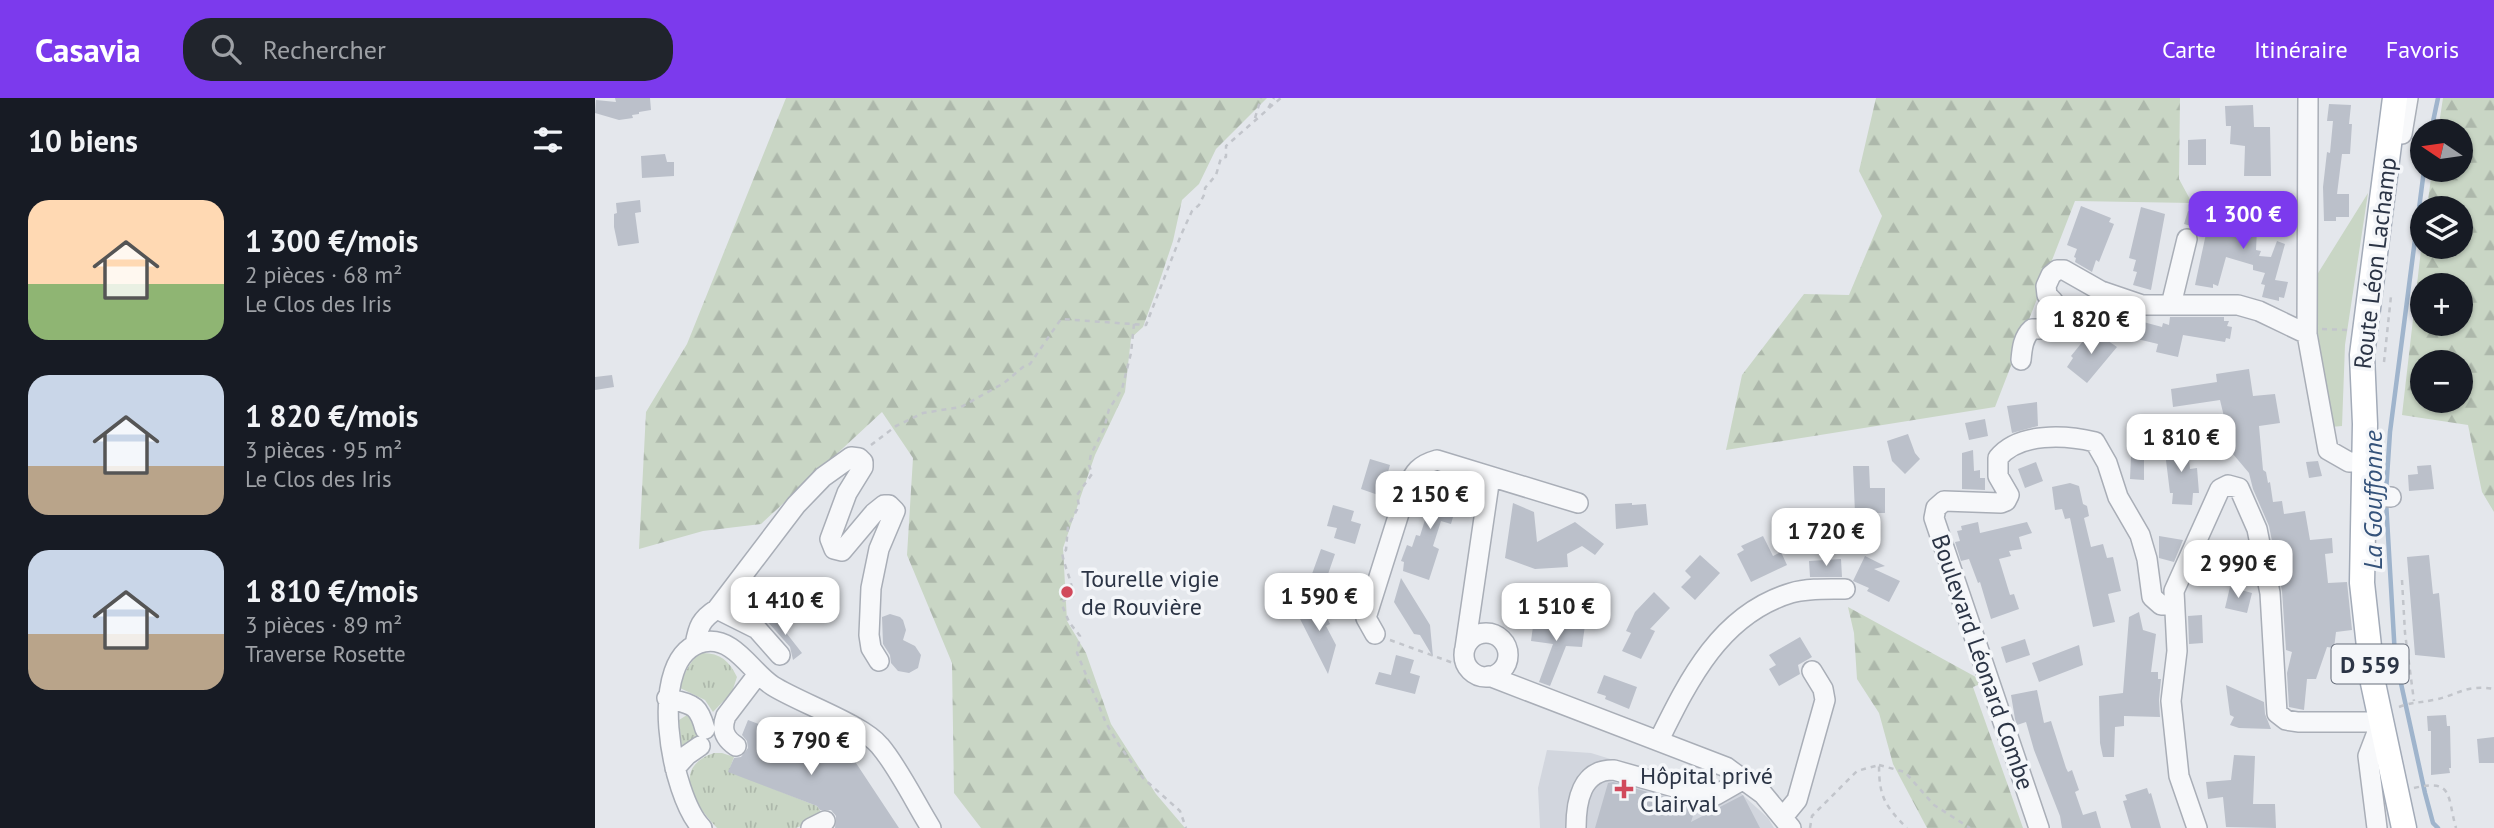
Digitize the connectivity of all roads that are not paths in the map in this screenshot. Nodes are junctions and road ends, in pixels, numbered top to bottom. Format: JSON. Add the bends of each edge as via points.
{"nodes":[{"id":1,"x":2308,"y":98,"type":"edge"},
{"id":2,"x":2398,"y":100,"type":"edge"},
{"id":3,"x":2187,"y":239,"type":"dead end"},
{"id":4,"x":2171,"y":305,"type":"junction"},
{"id":5,"x":2307,"y":334,"type":"junction"},
{"id":6,"x":2021,"y":360,"type":"dead end"},
{"id":7,"x":2364,"y":462,"type":"junction"},
{"id":8,"x":1490,"y":477,"type":"junction"},
{"id":9,"x":2363,"y":496,"type":"junction"},
{"id":10,"x":2391,"y":497,"type":"dead end"},
{"id":11,"x":1578,"y":503,"type":"dead end"},
{"id":12,"x":1845,"y":589,"type":"dead end"},
{"id":13,"x":2173,"y":605,"type":"junction"},
{"id":14,"x":717,"y":609,"type":"junction"},
{"id":15,"x":1375,"y":634,"type":"road end"},
{"id":16,"x":695,"y":645,"type":"junction"},
{"id":17,"x":1465,"y":648,"type":"junction"},
{"id":18,"x":780,"y":655,"type":"dead end"},
{"id":19,"x":879,"y":661,"type":"dead end"},
{"id":20,"x":1812,"y":671,"type":"dead end"},
{"id":21,"x":758,"y":674,"type":"junction"},
{"id":22,"x":1489,"y":676,"type":"junction"},
{"id":23,"x":667,"y":698,"type":"junction"},
{"id":24,"x":2389,"y":715,"type":"junction"},
{"id":25,"x":1659,"y":740,"type":"junction"},
{"id":26,"x":736,"y":746,"type":"dead end"},
{"id":27,"x":675,"y":768,"type":"junction"},
{"id":28,"x":1744,"y":779,"type":"junction"},
{"id":29,"x":1788,"y":823,"type":"edge"},
{"id":30,"x":702,"y":828,"type":"edge"},
{"id":31,"x":930,"y":828,"type":"edge"},
{"id":32,"x":1576,"y":828,"type":"edge"},
{"id":33,"x":2039,"y":828,"type":"edge"},
{"id":34,"x":2197,"y":828,"type":"edge"},
{"id":35,"x":2377,"y":828,"type":"edge"},
{"id":36,"x":2404,"y":828,"type":"edge"}],
"edges":[{"from":1,"to":5,"type":"street","name":"Route Léon Lachamp"},
{"from":2,"to":7,"type":"main road","name":"Route Léon Lachamp","number":"D 559","via":[[2362,355],[2372,376]]},
{"from":3,"to":4,"type":"street"},
{"from":4,"to":5,"type":"street","via":[[2238,305]]},
{"from":4,"to":6,"type":"street","via":[[2142,305],[2057,270],[2046,286],[2055,309],[2048,326],[2027,333]]},
{"from":5,"to":7,"type":"street","name":"Route Léon Lachamp","via":[[2328,450],[2349,462]]},
{"from":7,"to":9,"type":"main road","name":"Route Léon Lachamp","number":"D 559"},
{"from":8,"to":11,"type":"street"},
{"from":8,"to":15,"type":"street","via":[[1437,460],[1415,471],[1366,618]]},
{"from":8,"to":17,"type":"street"},
{"from":9,"to":10,"type":"street"},
{"from":9,"to":24,"type":"main road","name":"Route Léon Lachamp","number":"D 559","via":[[2362,583],[2372,683]]},
{"from":12,"to":25,"type":"street","via":[[1793,593],[1744,617],[1700,662]]},
{"from":13,"to":24,"type":"street","via":[[2173,591],[2220,489],[2228,485],[2239,488],[2257,529],[2270,593],[2277,713],[2298,722]]},
{"from":13,"to":33,"type":"street","name":"Boulevard Léonard Combe","via":[[2161,605],[2152,597],[2140,535],[2095,442],[2063,438],[2017,444],[1998,458],[1998,476],[2009,495],[2006,501],[1944,501],[1935,508],[1934,518]]},
{"from":13,"to":34,"type":"street","via":[[2177,651],[2171,701],[2177,764]]},
{"from":14,"to":16,"type":"street","via":[[703,618]]},
{"from":14,"to":18,"type":"street","via":[[757,629]]},
{"from":14,"to":19,"type":"street","via":[[796,505],[823,477],[851,457],[859,458],[863,467],[847,493],[830,539],[834,549],[842,551],[879,508],[889,505],[895,511],[879,549],[871,588],[869,635]]},
{"from":16,"to":21,"type":"street","via":[[716,641]]},
{"from":16,"to":23,"type":"street","via":[[675,670]]},
{"from":17,"to":22,"type":"street","via":[[1469,669]]},
{"from":17,"to":22,"type":"street","via":[[1473,637],[1486,633],[1504,643],[1506,663]]},
{"from":20,"to":29,"type":"street","via":[[1825,700]]},
{"from":21,"to":26,"type":"street","via":[[723,723],[726,736]]},
{"from":21,"to":31,"type":"street","via":[[880,746]]},
{"from":22,"to":25,"type":"street"},
{"from":23,"to":27,"type":"street"},
{"from":23,"to":27,"type":"street","via":[[698,709],[703,718],[703,737]]},
{"from":24,"to":35,"type":"street","via":[[2368,756]]},
{"from":24,"to":36,"type":"main road","name":"Route Léon Lachamp","number":"D 559"},
{"from":25,"to":28,"type":"street"},
{"from":27,"to":30,"type":"street","via":[[687,808]]},
{"from":28,"to":29,"type":"street"},
{"from":28,"to":32,"type":"street","via":[[1706,796],[1614,770],[1596,772],[1579,795]]}]}
